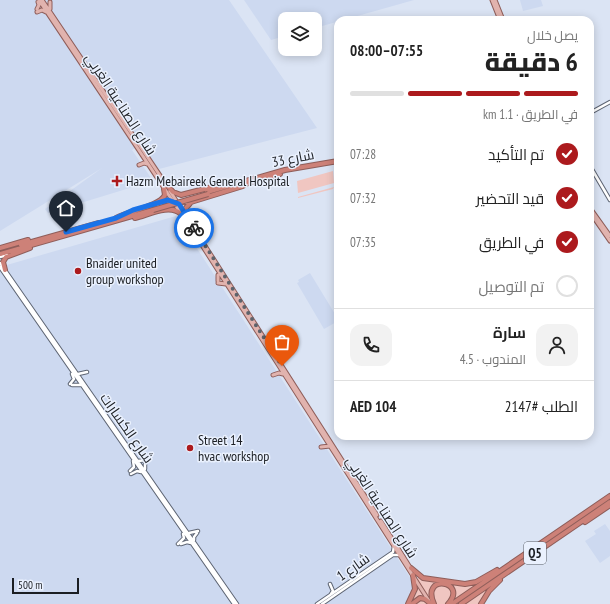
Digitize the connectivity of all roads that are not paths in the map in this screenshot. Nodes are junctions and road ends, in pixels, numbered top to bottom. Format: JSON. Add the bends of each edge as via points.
{"nodes":[{"id":1,"x":38,"y":0,"type":"edge"},
{"id":2,"x":43,"y":0,"type":"edge"},
{"id":3,"x":492,"y":0,"type":"edge"},
{"id":4,"x":495,"y":0,"type":"edge"},
{"id":5,"x":49,"y":1,"type":"edge"},
{"id":6,"x":51,"y":16,"type":"junction"},
{"id":7,"x":499,"y":16,"type":"edge"},
{"id":8,"x":500,"y":16,"type":"edge"},
{"id":9,"x":610,"y":102,"type":"edge"},
{"id":10,"x":594,"y":111,"type":"edge"},
{"id":11,"x":145,"y":160,"type":"junction"},
{"id":12,"x":334,"y":163,"type":"edge"},
{"id":13,"x":334,"y":164,"type":"edge"},
{"id":14,"x":149,"y":165,"type":"junction"},
{"id":15,"x":594,"y":173,"type":"edge"},
{"id":16,"x":261,"y":176,"type":"junction"},
{"id":17,"x":253,"y":181,"type":"junction"},
{"id":18,"x":164,"y":182,"type":"junction"},
{"id":19,"x":164,"y":189,"type":"junction"},
{"id":20,"x":192,"y":193,"type":"junction"},
{"id":21,"x":207,"y":193,"type":"junction"},
{"id":22,"x":196,"y":200,"type":"junction"},
{"id":23,"x":610,"y":200,"type":"edge"},
{"id":24,"x":158,"y":202,"type":"junction"},
{"id":25,"x":175,"y":202,"type":"junction"},
{"id":26,"x":153,"y":208,"type":"junction"},
{"id":27,"x":167,"y":210,"type":"junction"},
{"id":28,"x":181,"y":214,"type":"junction"},
{"id":29,"x":594,"y":214,"type":"edge"},
{"id":30,"x":187,"y":217,"type":"junction"},
{"id":31,"x":116,"y":218,"type":"junction"},
{"id":32,"x":594,"y":218,"type":"edge"},
{"id":33,"x":111,"y":222,"type":"junction"},
{"id":34,"x":610,"y":236,"type":"edge"},
{"id":35,"x":53,"y":238,"type":"junction"},
{"id":36,"x":194,"y":238,"type":"dead end"},
{"id":37,"x":610,"y":241,"type":"edge"},
{"id":38,"x":200,"y":242,"type":"junction"},
{"id":39,"x":0,"y":251,"type":"edge"},
{"id":40,"x":12,"y":254,"type":"junction"},
{"id":41,"x":0,"y":263,"type":"edge"},
{"id":42,"x":215,"y":268,"type":"junction"},
{"id":43,"x":2,"y":269,"type":"edge"},
{"id":44,"x":227,"y":285,"type":"junction"},
{"id":45,"x":20,"y":292,"type":"junction"},
{"id":46,"x":25,"y":295,"type":"dead end"},
{"id":47,"x":20,"y":296,"type":"junction"},
{"id":48,"x":22,"y":303,"type":"dead end"},
{"id":49,"x":255,"y":333,"type":"dead end"},
{"id":50,"x":54,"y":336,"type":"dead end"},
{"id":51,"x":260,"y":338,"type":"junction"},
{"id":52,"x":49,"y":341,"type":"dead end"},
{"id":53,"x":55,"y":345,"type":"junction"},
{"id":54,"x":273,"y":358,"type":"junction"},
{"id":55,"x":71,"y":370,"type":"junction"},
{"id":56,"x":276,"y":371,"type":"dead end"},
{"id":57,"x":87,"y":372,"type":"dead end"},
{"id":58,"x":76,"y":373,"type":"junction"},
{"id":59,"x":273,"y":375,"type":"dead end"},
{"id":60,"x":284,"y":375,"type":"junction"},
{"id":61,"x":81,"y":385,"type":"junction"},
{"id":62,"x":99,"y":412,"type":"junction"},
{"id":63,"x":105,"y":414,"type":"junction"},
{"id":64,"x":109,"y":417,"type":"dead end"},
{"id":65,"x":103,"y":419,"type":"dead end"},
{"id":66,"x":108,"y":427,"type":"dead end"},
{"id":67,"x":115,"y":433,"type":"junction"},
{"id":68,"x":323,"y":435,"type":"junction"},
{"id":69,"x":323,"y":443,"type":"dead end"},
{"id":70,"x":330,"y":446,"type":"junction"},
{"id":71,"x":321,"y":447,"type":"dead end"},
{"id":72,"x":131,"y":457,"type":"junction"},
{"id":73,"x":136,"y":460,"type":"junction"},
{"id":74,"x":147,"y":460,"type":"dead end"},
{"id":75,"x":145,"y":464,"type":"dead end"},
{"id":76,"x":142,"y":472,"type":"junction"},
{"id":77,"x":149,"y":477,"type":"junction"},
{"id":78,"x":610,"y":496,"type":"edge"},
{"id":79,"x":161,"y":500,"type":"junction"},
{"id":80,"x":610,"y":502,"type":"edge"},
{"id":81,"x":610,"y":505,"type":"edge"},
{"id":82,"x":164,"y":508,"type":"dead end"},
{"id":83,"x":576,"y":525,"type":"junction"},
{"id":84,"x":180,"y":527,"type":"junction"},
{"id":85,"x":187,"y":531,"type":"junction"},
{"id":86,"x":192,"y":543,"type":"junction"},
{"id":87,"x":393,"y":544,"type":"junction"},
{"id":88,"x":196,"y":545,"type":"junction"},
{"id":89,"x":534,"y":548,"type":"junction"},
{"id":90,"x":394,"y":553,"type":"junction"},
{"id":91,"x":401,"y":556,"type":"junction"},
{"id":92,"x":208,"y":566,"type":"junction"},
{"id":93,"x":411,"y":568,"type":"junction"},
{"id":94,"x":498,"y":570,"type":"junction"},
{"id":95,"x":214,"y":571,"type":"junction"},
{"id":96,"x":210,"y":572,"type":"dead end"},
{"id":97,"x":413,"y":575,"type":"junction"},
{"id":98,"x":220,"y":576,"type":"dead end"},
{"id":99,"x":500,"y":580,"type":"junction"},
{"id":100,"x":330,"y":584,"type":"dead end"},
{"id":101,"x":347,"y":584,"type":"junction"},
{"id":102,"x":335,"y":588,"type":"dead end"},
{"id":103,"x":329,"y":596,"type":"junction"},
{"id":104,"x":234,"y":604,"type":"edge"},
{"id":105,"x":237,"y":604,"type":"edge"},
{"id":106,"x":317,"y":604,"type":"edge"},
{"id":107,"x":322,"y":604,"type":"edge"},
{"id":108,"x":408,"y":604,"type":"edge"},
{"id":109,"x":412,"y":604,"type":"edge"},
{"id":110,"x":432,"y":604,"type":"edge"},
{"id":111,"x":448,"y":604,"type":"edge"},
{"id":112,"x":452,"y":604,"type":"edge"},
{"id":113,"x":461,"y":604,"type":"edge"},
{"id":114,"x":466,"y":604,"type":"edge"},
{"id":115,"x":481,"y":604,"type":"edge"}],
"edges":[{"from":1,"to":6,"type":"main road","name":"شارع الصناعية الغربي"},
{"from":1,"to":6,"type":"main road","via":[[37,10],[43,10]]},
{"from":2,"to":5,"type":"main road"},
{"from":2,"to":6,"type":"main road","name":"شارع الصناعية الغربي"},
{"from":3,"to":7,"type":"main road"},
{"from":4,"to":8,"type":"main road"},
{"from":5,"to":6,"type":"main road"},
{"from":6,"to":11,"type":"main road","name":"شارع الصناعية الغربي"},
{"from":6,"to":11,"type":"main road","name":"شارع الصناعية الغربي"},
{"from":9,"to":10,"type":"street"},
{"from":11,"to":14,"type":"main road","name":"شارع الصناعية الغربي"},
{"from":11,"to":14,"type":"main road","via":[[144,163]]},
{"from":11,"to":18,"type":"main road","name":"شارع الصناعية الغربي"},
{"from":12,"to":16,"type":"highway","name":"شارع 33","via":[[304,166]]},
{"from":13,"to":17,"type":"highway","name":"شارع 33"},
{"from":14,"to":19,"type":"main road","name":"شارع الصناعية الغربي"},
{"from":15,"to":23,"type":"street"},
{"from":16,"to":20,"type":"highway"},
{"from":16,"to":21,"type":"highway","name":"شارع 33"},
{"from":17,"to":21,"type":"highway","name":"شارع 33"},
{"from":17,"to":22,"type":"highway"},
{"from":18,"to":20,"type":"highway","via":[[176,194]]},
{"from":18,"to":25,"type":"main road","name":"شارع الصناعية الغربي"},
{"from":19,"to":24,"type":"highway","via":[[164,198]]},
{"from":19,"to":25,"type":"main road","name":"شارع الصناعية الغربي"},
{"from":20,"to":25,"type":"main road","via":[[179,197]]},
{"from":21,"to":26,"type":"highway","bridge":true},
{"from":22,"to":25,"type":"main road","via":[[183,204]]},
{"from":22,"to":30,"type":"highway","via":[[187,206]]},
{"from":24,"to":25,"type":"main road"},
{"from":24,"to":31,"type":"highway"},
{"from":25,"to":27,"type":"main road"},
{"from":25,"to":28,"type":"main road","name":"شارع الصناعية الغربي"},
{"from":25,"to":30,"type":"main road","name":"شارع الصناعية الغربي"},
{"from":26,"to":31,"type":"highway"},
{"from":26,"to":33,"type":"highway"},
{"from":27,"to":28,"type":"highway","via":[[174,209]]},
{"from":27,"to":33,"type":"highway"},
{"from":28,"to":38,"type":"main road","name":"شارع الصناعية الغربي"},
{"from":29,"to":34,"type":"main road"},
{"from":30,"to":93,"type":"main road","name":"شارع الصناعية الغربي"},
{"from":31,"to":35,"type":"highway"},
{"from":32,"to":37,"type":"main road"},
{"from":33,"to":35,"type":"highway"},
{"from":35,"to":39,"type":"highway"},
{"from":35,"to":39,"type":"highway"},
{"from":35,"to":40,"type":"highway"},
{"from":36,"to":38,"type":"main road"},
{"from":38,"to":42,"type":"main road","name":"شارع الصناعية الغربي"},
{"from":39,"to":40,"type":"street"},
{"from":40,"to":43,"type":"highway","via":[[4,260]]},
{"from":41,"to":43,"type":"street","name":"شارع الكسارات"},
{"from":42,"to":44,"type":"main road","name":"شارع الصناعية الغربي"},
{"from":42,"to":44,"type":"main road","via":[[219,277],[218,282]]},
{"from":43,"to":45,"type":"street","name":"شارع الكسارات"},
{"from":43,"to":47,"type":"street","name":"شارع الكسارات"},
{"from":44,"to":51,"type":"main road","name":"شارع الصناعية الغربي"},
{"from":45,"to":46,"type":"street"},
{"from":45,"to":53,"type":"street","name":"شارع الكسارات"},
{"from":47,"to":48,"type":"street"},
{"from":47,"to":53,"type":"street","name":"شارع الكسارات"},
{"from":49,"to":51,"type":"main road"},
{"from":50,"to":53,"type":"street"},
{"from":51,"to":54,"type":"main road","name":"شارع الصناعية الغربي"},
{"from":52,"to":53,"type":"street"},
{"from":53,"to":55,"type":"street","name":"شارع الكسارات"},
{"from":53,"to":58,"type":"street","name":"شارع الكسارات"},
{"from":54,"to":56,"type":"main road"},
{"from":54,"to":60,"type":"main road","name":"شارع الصناعية الغربي"},
{"from":55,"to":61,"type":"street","name":"شارع الكسارات"},
{"from":55,"to":61,"type":"street","via":[[74,379],[71,385]]},
{"from":57,"to":58,"type":"street","via":[[80,375]]},
{"from":58,"to":63,"type":"street","name":"شارع الكسارات"},
{"from":59,"to":60,"type":"main road"},
{"from":60,"to":68,"type":"main road","name":"شارع الصناعية الغربي"},
{"from":61,"to":62,"type":"street","name":"شارع الكسارات"},
{"from":62,"to":65,"type":"street"},
{"from":62,"to":67,"type":"street","name":"شارع الكسارات"},
{"from":63,"to":64,"type":"street"},
{"from":63,"to":73,"type":"street","name":"شارع الكسارات"},
{"from":66,"to":67,"type":"street"},
{"from":67,"to":72,"type":"street","name":"شارع الكسارات"},
{"from":68,"to":69,"type":"main road"},
{"from":68,"to":70,"type":"main road","name":"شارع الصناعية الغربي"},
{"from":70,"to":71,"type":"main road"},
{"from":70,"to":87,"type":"main road","name":"شارع الصناعية الغربي"},
{"from":72,"to":76,"type":"street","name":"شارع الكسارات"},
{"from":72,"to":76,"type":"street","via":[[134,465],[130,472]]},
{"from":73,"to":74,"type":"street"},
{"from":73,"to":77,"type":"street","name":"شارع الكسارات"},
{"from":75,"to":77,"type":"street"},
{"from":76,"to":79,"type":"street","name":"شارع الكسارات"},
{"from":77,"to":85,"type":"street","name":"شارع الكسارات"},
{"from":78,"to":89,"type":"highway","number":"Q5"},
{"from":79,"to":82,"type":"street"},
{"from":79,"to":84,"type":"street","name":"شارع الكسارات"},
{"from":80,"to":83,"type":"highway","number":"Q5"},
{"from":81,"to":83,"type":"highway"},
{"from":81,"to":99,"type":"highway"},
{"from":83,"to":113,"type":"highway","number":"Q5"},
{"from":84,"to":86,"type":"street","name":"شارع الكسارات"},
{"from":84,"to":86,"type":"street","via":[[184,537],[180,544]]},
{"from":85,"to":88,"type":"street","name":"شارع الكسارات"},
{"from":85,"to":88,"type":"street","via":[[197,532],[194,538]]},
{"from":86,"to":92,"type":"street","name":"شارع الكسارات"},
{"from":87,"to":90,"type":"street"},
{"from":87,"to":91,"type":"main road","name":"شارع الصناعية الغربي"},
{"from":88,"to":95,"type":"street","name":"شارع الكسارات"},
{"from":89,"to":94,"type":"highway"},
{"from":89,"to":112,"type":"highway","number":"Q5"},
{"from":90,"to":91,"type":"street"},
{"from":90,"to":101,"type":"street","name":"شارع 1"},
{"from":90,"to":107,"type":"street","name":"شارع 1"},
{"from":91,"to":97,"type":"main road","name":"شارع الصناعية الغربي"},
{"from":92,"to":96,"type":"street"},
{"from":92,"to":104,"type":"street","name":"شارع الكسارات"},
{"from":93,"to":94,"type":"highway","via":[[426,579],[464,584],[476,582]]},
{"from":93,"to":110,"type":"main road","name":"شارع الصناعية الغربي"},
{"from":94,"to":111,"type":"highway"},
{"from":95,"to":98,"type":"street"},
{"from":95,"to":105,"type":"street","name":"شارع الكسارات"},
{"from":97,"to":108,"type":"highway","via":[[415,589]]},
{"from":97,"to":110,"type":"main road","name":"شارع الصناعية الغربي"},
{"from":99,"to":114,"type":"highway"},
{"from":99,"to":115,"type":"highway"},
{"from":100,"to":103,"type":"street","via":[[333,591]]},
{"from":101,"to":102,"type":"street"},
{"from":101,"to":103,"type":"street","name":"شارع 1"},
{"from":103,"to":106,"type":"street","name":"شارع 1"},
{"from":109,"to":110,"type":"highway","via":[[420,598]]},
{"from":110,"to":111,"type":"highway","via":[[432,590],[441,583],[448,585],[453,591]]}]}
